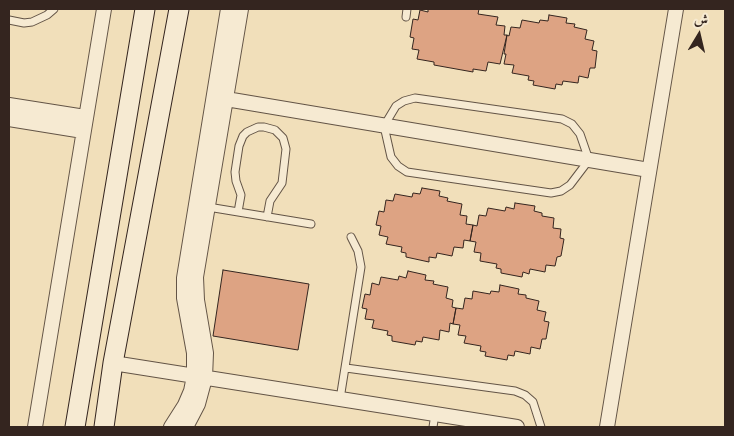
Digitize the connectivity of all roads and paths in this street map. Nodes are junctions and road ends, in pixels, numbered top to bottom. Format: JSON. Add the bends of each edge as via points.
{"nodes":[{"id":1,"x":54,"y":9,"type":"edge"},
{"id":2,"x":104,"y":9,"type":"edge"},
{"id":3,"x":145,"y":9,"type":"edge"},
{"id":4,"x":179,"y":9,"type":"edge"},
{"id":5,"x":228,"y":9,"type":"edge"},
{"id":6,"x":241,"y":9,"type":"edge"},
{"id":7,"x":676,"y":9,"type":"edge"},
{"id":8,"x":9,"y":20,"type":"edge"},
{"id":9,"x":226,"y":99,"type":"junction"},
{"id":10,"x":9,"y":106,"type":"edge"},
{"id":11,"x":86,"y":117,"type":"junction"},
{"id":12,"x":9,"y":120,"type":"edge"},
{"id":13,"x":384,"y":126,"type":"junction"},
{"id":14,"x":83,"y":132,"type":"junction"},
{"id":15,"x":589,"y":160,"type":"junction"},
{"id":16,"x":649,"y":170,"type":"junction"},
{"id":17,"x":208,"y":208,"type":"junction"},
{"id":18,"x":238,"y":212,"type":"junction"},
{"id":19,"x":266,"y":217,"type":"junction"},
{"id":20,"x":311,"y":224,"type":"dead end"},
{"id":21,"x":351,"y":237,"type":"dead end"},
{"id":22,"x":113,"y":363,"type":"junction"},
{"id":23,"x":346,"y":368,"type":"junction"},
{"id":24,"x":200,"y":377,"type":"junction"},
{"id":25,"x":340,"y":399,"type":"junction"},
{"id":26,"x":440,"y":420,"type":"edge"},
{"id":27,"x":35,"y":427,"type":"edge"},
{"id":28,"x":75,"y":427,"type":"edge"},
{"id":29,"x":104,"y":427,"type":"edge"},
{"id":30,"x":171,"y":427,"type":"edge"},
{"id":31,"x":186,"y":427,"type":"edge"},
{"id":32,"x":517,"y":427,"type":"edge"},
{"id":33,"x":541,"y":427,"type":"edge"},
{"id":34,"x":607,"y":427,"type":"edge"}],
"edges":[{"from":1,"to":8,"type":"lane","via":[[32,22]]},
{"from":2,"to":11,"type":"street"},
{"from":3,"to":28,"type":"street"},
{"from":4,"to":22,"type":"street"},
{"from":5,"to":24,"type":"street","via":[[184,278],[184,298]]},
{"from":6,"to":9,"type":"street"},
{"from":7,"to":16,"type":"street"},
{"from":9,"to":13,"type":"street"},
{"from":9,"to":17,"type":"street"},
{"from":10,"to":11,"type":"street"},
{"from":11,"to":14,"type":"street"},
{"from":12,"to":14,"type":"street"},
{"from":13,"to":15,"type":"street"},
{"from":13,"to":15,"type":"lane","via":[[396,106],[415,98],[556,118],[567,121],[576,129]]},
{"from":13,"to":15,"type":"lane","via":[[394,162],[402,170],[413,173],[551,193],[570,185]]},
{"from":14,"to":27,"type":"street"},
{"from":15,"to":16,"type":"street"},
{"from":16,"to":34,"type":"street"},
{"from":17,"to":18,"type":"lane"},
{"from":17,"to":24,"type":"street","via":[[196,286],[206,353]]},
{"from":18,"to":19,"type":"lane"},
{"from":18,"to":19,"type":"lane","via":[[241,195],[235,172],[239,146],[248,132],[264,127],[275,130],[283,138],[286,149],[282,183],[270,201]]},
{"from":19,"to":20,"type":"lane"},
{"from":21,"to":23,"type":"lane","via":[[361,267]]},
{"from":22,"to":24,"type":"street"},
{"from":22,"to":29,"type":"street"},
{"from":23,"to":25,"type":"lane"},
{"from":23,"to":33,"type":"lane","via":[[515,391],[533,402]]},
{"from":24,"to":25,"type":"street"},
{"from":24,"to":30,"type":"street"},
{"from":24,"to":31,"type":"street","via":[[198,404]]},
{"from":25,"to":26,"type":"street"},
{"from":26,"to":32,"type":"street"}]}
